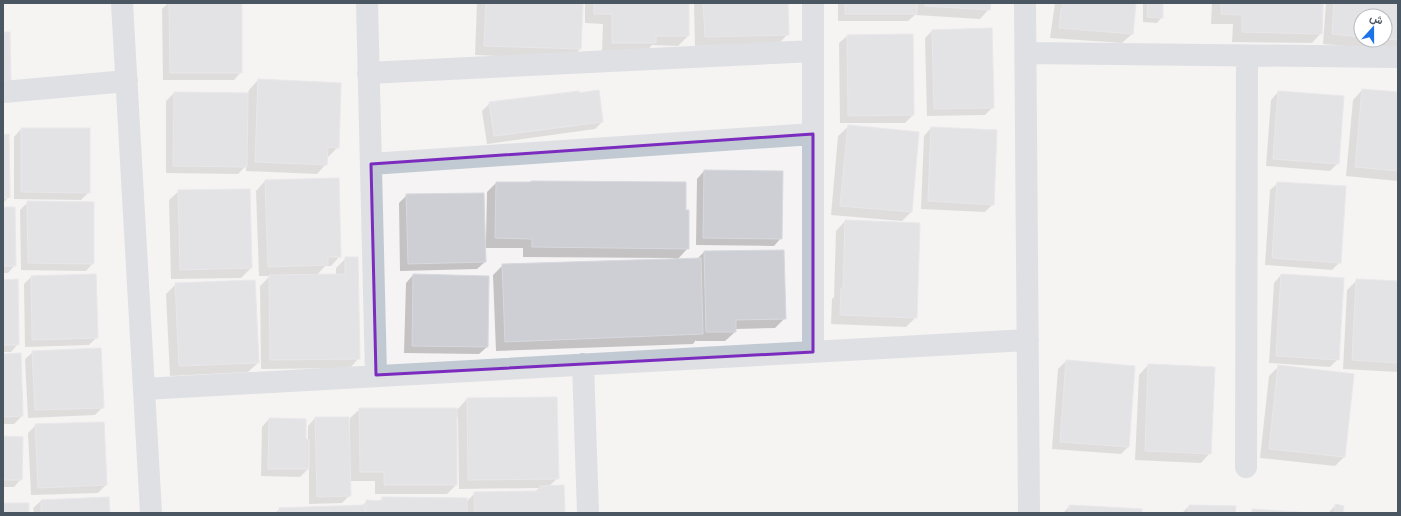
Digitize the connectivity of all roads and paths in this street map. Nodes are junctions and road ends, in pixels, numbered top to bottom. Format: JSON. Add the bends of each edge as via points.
{"nodes":[{"id":1,"x":122,"y":3,"type":"edge"},
{"id":2,"x":367,"y":3,"type":"edge"},
{"id":3,"x":813,"y":3,"type":"edge"},
{"id":4,"x":1025,"y":3,"type":"edge"},
{"id":5,"x":813,"y":51,"type":"junction"},
{"id":6,"x":1026,"y":54,"type":"junction"},
{"id":7,"x":1247,"y":56,"type":"junction"},
{"id":8,"x":1398,"y":57,"type":"edge"},
{"id":9,"x":368,"y":73,"type":"junction"},
{"id":10,"x":127,"y":81,"type":"junction"},
{"id":11,"x":3,"y":92,"type":"edge"},
{"id":12,"x":813,"y":134,"type":"junction"},
{"id":13,"x":371,"y":164,"type":"junction"},
{"id":14,"x":1028,"y":340,"type":"junction"},
{"id":15,"x":813,"y":352,"type":"junction"},
{"id":16,"x":583,"y":364,"type":"junction"},
{"id":17,"x":376,"y":375,"type":"junction"},
{"id":18,"x":144,"y":389,"type":"junction"},
{"id":19,"x":1246,"y":467,"type":"dead end"},
{"id":20,"x":151,"y":513,"type":"edge"},
{"id":21,"x":588,"y":513,"type":"edge"},
{"id":22,"x":1029,"y":513,"type":"edge"}],
"edges":[{"from":1,"to":10,"type":"street"},
{"from":2,"to":9,"type":"street"},
{"from":3,"to":5,"type":"street"},
{"from":4,"to":6,"type":"street"},
{"from":5,"to":9,"type":"street"},
{"from":5,"to":12,"type":"street"},
{"from":6,"to":7,"type":"street"},
{"from":6,"to":14,"type":"street"},
{"from":7,"to":8,"type":"street"},
{"from":7,"to":19,"type":"street"},
{"from":9,"to":13,"type":"street"},
{"from":10,"to":11,"type":"street"},
{"from":10,"to":18,"type":"street"},
{"from":12,"to":13,"type":"street"},
{"from":12,"to":15,"type":"street"},
{"from":13,"to":17,"type":"street"},
{"from":14,"to":15,"type":"street"},
{"from":14,"to":22,"type":"street"},
{"from":15,"to":16,"type":"street"},
{"from":16,"to":17,"type":"street"},
{"from":16,"to":21,"type":"street"},
{"from":17,"to":18,"type":"street"},
{"from":18,"to":20,"type":"street"}]}
